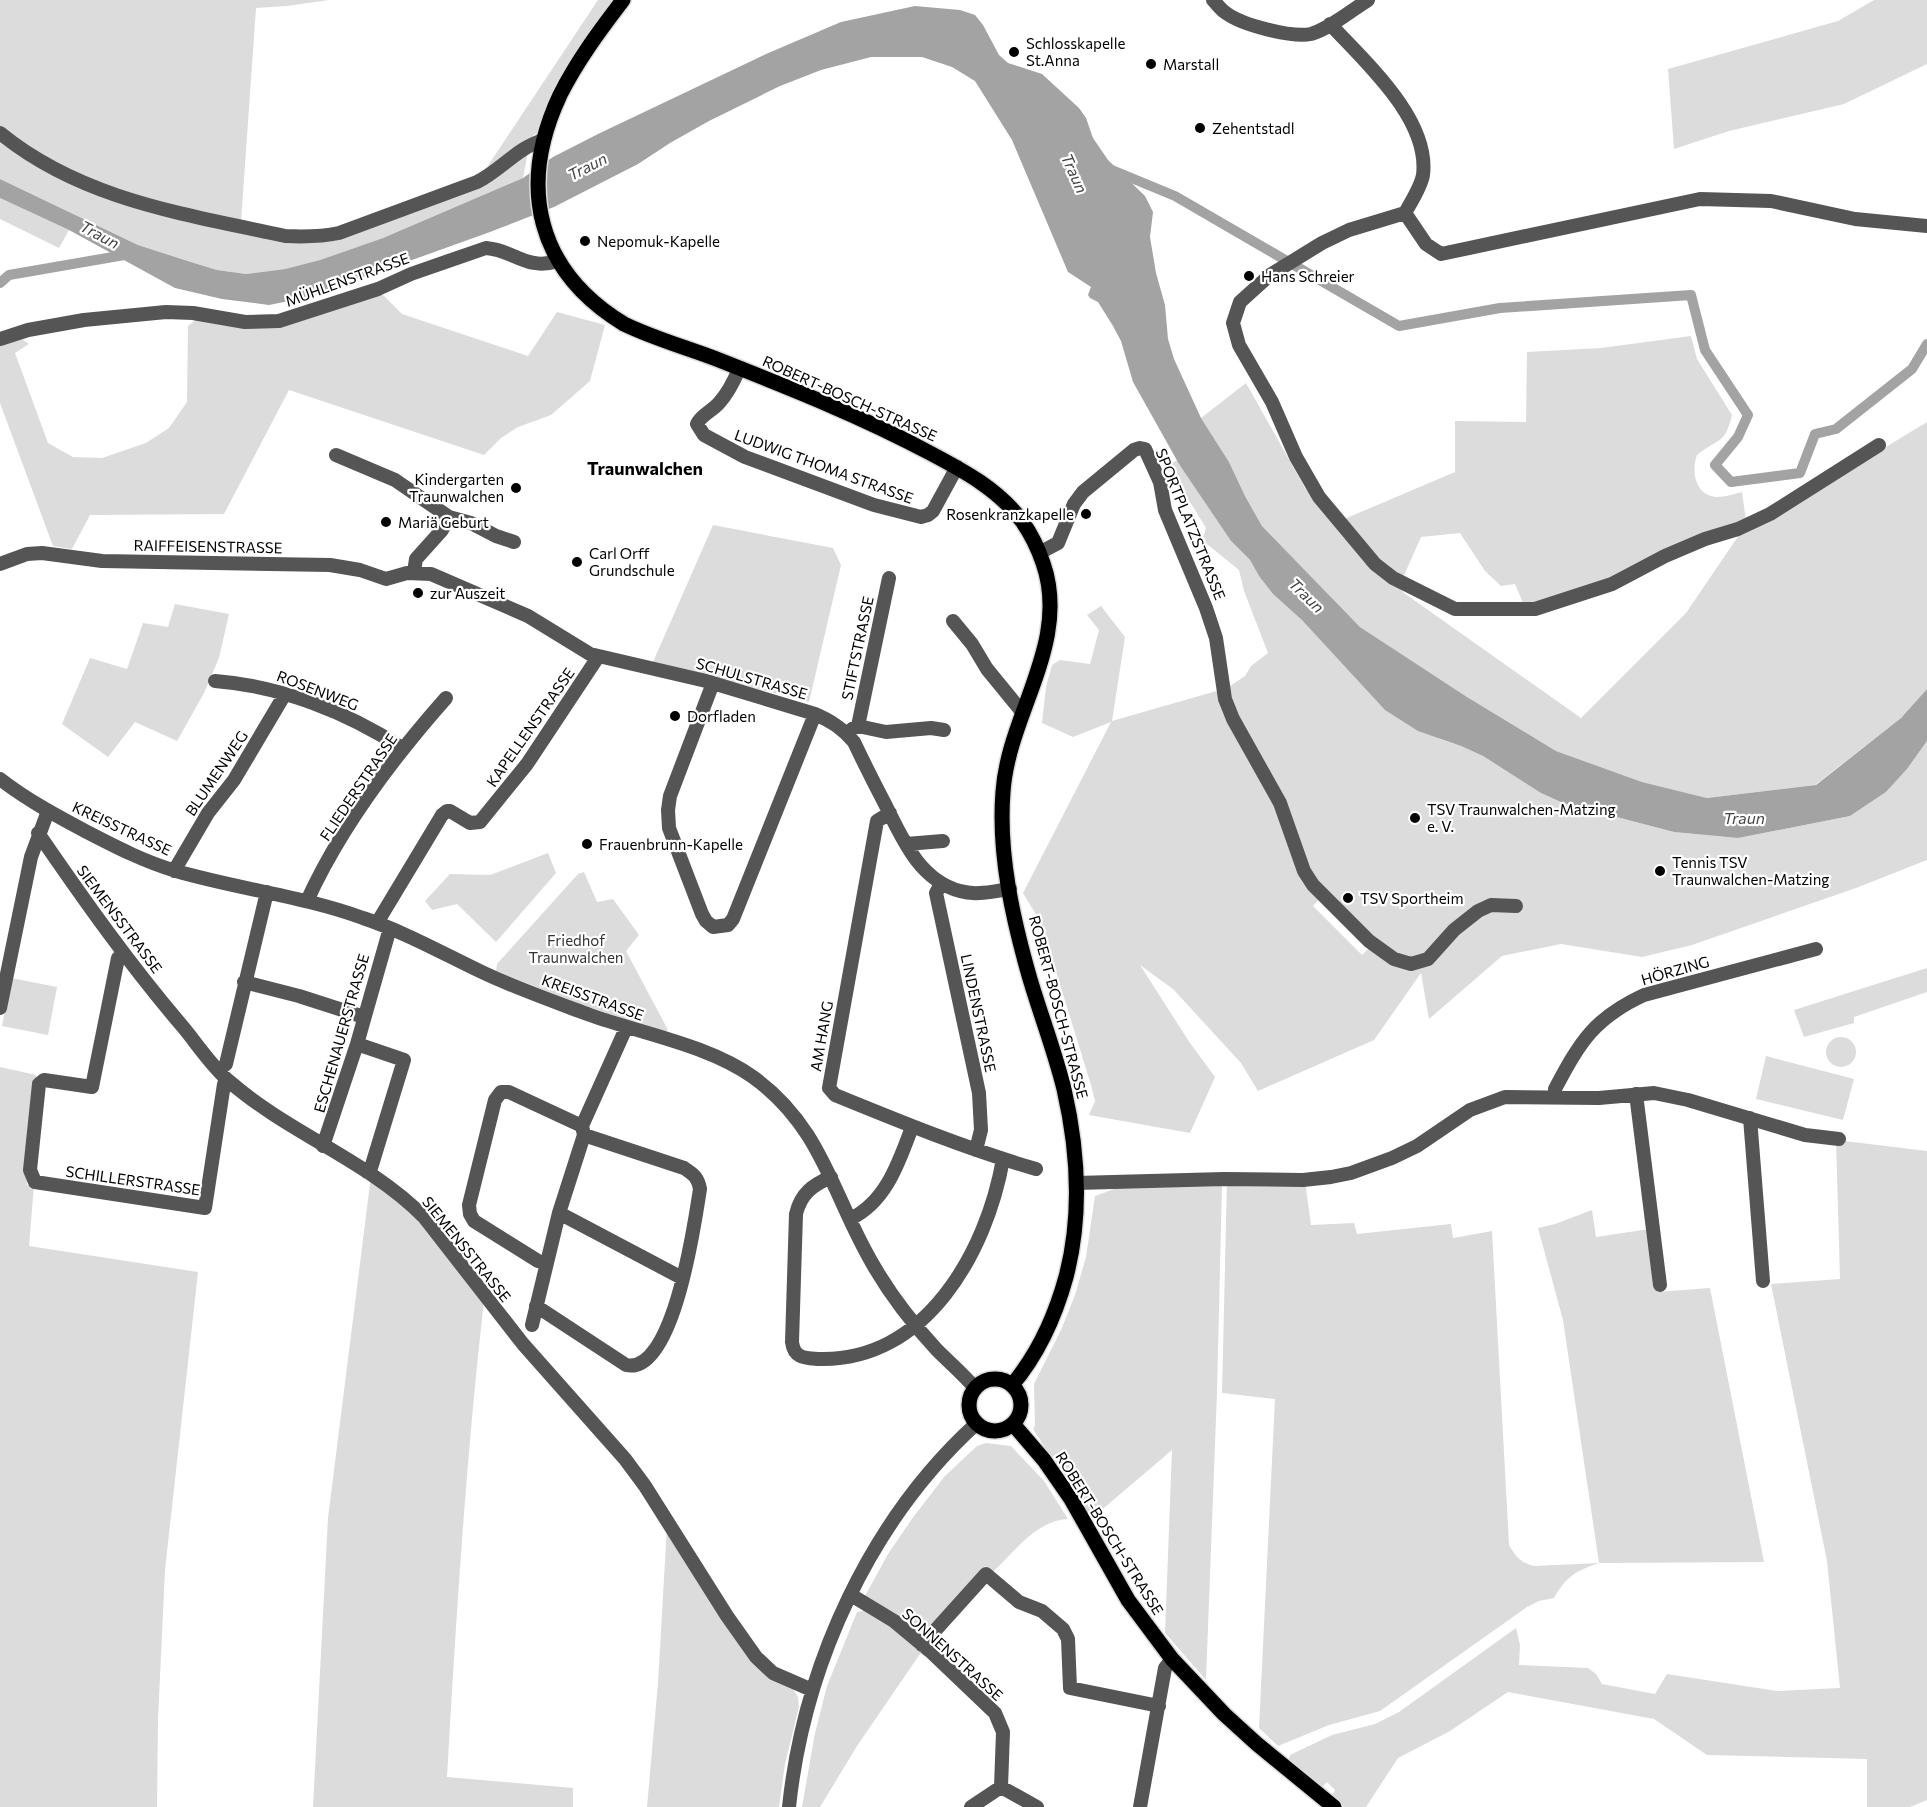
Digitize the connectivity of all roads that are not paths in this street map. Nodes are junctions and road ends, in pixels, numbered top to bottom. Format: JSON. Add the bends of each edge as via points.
{"nodes":[{"id":1,"x":623,"y":0,"type":"edge"},
{"id":2,"x":1213,"y":0,"type":"edge"},
{"id":3,"x":1368,"y":0,"type":"edge"},
{"id":4,"x":1330,"y":24,"type":"junction"},
{"id":5,"x":0,"y":133,"type":"edge"},
{"id":6,"x":544,"y":140,"type":"junction"},
{"id":7,"x":1405,"y":213,"type":"junction"},
{"id":8,"x":1927,"y":226,"type":"edge"},
{"id":9,"x":557,"y":261,"type":"junction"},
{"id":10,"x":0,"y":339,"type":"edge"},
{"id":11,"x":739,"y":369,"type":"junction"},
{"id":12,"x":1879,"y":445,"type":"dead end"},
{"id":13,"x":336,"y":455,"type":"dead end"},
{"id":14,"x":957,"y":467,"type":"junction"},
{"id":15,"x":449,"y":517,"type":"junction"},
{"id":16,"x":514,"y":542,"type":"dead end"},
{"id":17,"x":1039,"y":553,"type":"junction"},
{"id":18,"x":0,"y":564,"type":"edge"},
{"id":19,"x":414,"y":572,"type":"junction"},
{"id":20,"x":889,"y":578,"type":"dead end"},
{"id":21,"x":953,"y":621,"type":"dead end"},
{"id":22,"x":598,"y":657,"type":"junction"},
{"id":23,"x":215,"y":681,"type":"dead end"},
{"id":24,"x":713,"y":683,"type":"junction"},
{"id":25,"x":285,"y":694,"type":"junction"},
{"id":26,"x":446,"y":698,"type":"dead end"},
{"id":27,"x":1023,"y":713,"type":"junction"},
{"id":28,"x":815,"y":714,"type":"junction"},
{"id":29,"x":852,"y":729,"type":"junction"},
{"id":30,"x":944,"y":730,"type":"dead end"},
{"id":31,"x":402,"y":748,"type":"junction"},
{"id":32,"x":0,"y":779,"type":"edge"},
{"id":33,"x":48,"y":811,"type":"junction"},
{"id":34,"x":890,"y":813,"type":"junction"},
{"id":35,"x":38,"y":833,"type":"junction"},
{"id":36,"x":943,"y":841,"type":"dead end"},
{"id":37,"x":906,"y":844,"type":"junction"},
{"id":38,"x":174,"y":871,"type":"junction"},
{"id":39,"x":941,"y":884,"type":"junction"},
{"id":40,"x":1010,"y":889,"type":"junction"},
{"id":41,"x":267,"y":892,"type":"junction"},
{"id":42,"x":307,"y":901,"type":"junction"},
{"id":43,"x":1516,"y":906,"type":"dead end"},
{"id":44,"x":383,"y":926,"type":"junction"},
{"id":45,"x":1816,"y":949,"type":"dead end"},
{"id":46,"x":124,"y":954,"type":"junction"},
{"id":47,"x":2,"y":978,"type":"edge"},
{"id":48,"x":244,"y":982,"type":"junction"},
{"id":49,"x":0,"y":1008,"type":"edge"},
{"id":50,"x":364,"y":1017,"type":"junction"},
{"id":51,"x":626,"y":1028,"type":"junction"},
{"id":52,"x":357,"y":1044,"type":"junction"},
{"id":53,"x":224,"y":1076,"type":"junction"},
{"id":54,"x":1636,"y":1094,"type":"junction"},
{"id":55,"x":1555,"y":1097,"type":"junction"},
{"id":56,"x":1750,"y":1118,"type":"junction"},
{"id":57,"x":912,"y":1127,"type":"junction"},
{"id":58,"x":583,"y":1131,"type":"junction"},
{"id":59,"x":1839,"y":1139,"type":"dead end"},
{"id":60,"x":323,"y":1146,"type":"junction"},
{"id":61,"x":976,"y":1150,"type":"junction"},
{"id":62,"x":1004,"y":1159,"type":"junction"},
{"id":63,"x":1036,"y":1168,"type":"dead end"},
{"id":64,"x":367,"y":1172,"type":"junction"},
{"id":65,"x":831,"y":1177,"type":"junction"},
{"id":66,"x":1076,"y":1183,"type":"junction"},
{"id":67,"x":559,"y":1214,"type":"junction"},
{"id":68,"x":850,"y":1219,"type":"junction"},
{"id":69,"x":546,"y":1264,"type":"junction"},
{"id":70,"x":682,"y":1278,"type":"junction"},
{"id":71,"x":1763,"y":1281,"type":"dead end"},
{"id":72,"x":1660,"y":1285,"type":"dead end"},
{"id":73,"x":536,"y":1306,"type":"junction"},
{"id":74,"x":532,"y":1325,"type":"dead end"},
{"id":75,"x":915,"y":1325,"type":"junction"},
{"id":76,"x":1012,"y":1385,"type":"junction"},
{"id":77,"x":975,"y":1388,"type":"junction"},
{"id":78,"x":977,"y":1423,"type":"junction"},
{"id":79,"x":1013,"y":1424,"type":"junction"},
{"id":80,"x":851,"y":1595,"type":"junction"},
{"id":81,"x":922,"y":1644,"type":"junction"},
{"id":82,"x":1172,"y":1659,"type":"junction"},
{"id":83,"x":812,"y":1690,"type":"junction"},
{"id":84,"x":1159,"y":1706,"type":"junction"},
{"id":85,"x":1001,"y":1787,"type":"junction"},
{"id":86,"x":789,"y":1807,"type":"edge"},
{"id":87,"x":971,"y":1807,"type":"edge"},
{"id":88,"x":1037,"y":1807,"type":"edge"},
{"id":89,"x":1140,"y":1807,"type":"edge"},
{"id":90,"x":1334,"y":1807,"type":"edge"}],
"edges":[{"from":1,"to":6,"type":"main road","name":"ROBERT-BOSCH-STRASSE","via":[[573,71]]},
{"from":2,"to":4,"type":"street","via":[[1225,13],[1268,29],[1312,33]]},
{"from":3,"to":4,"type":"street"},
{"from":4,"to":7,"type":"street","via":[[1407,112],[1420,141],[1423,176]]},
{"from":5,"to":6,"type":"street","via":[[42,163],[121,198],[302,237],[339,232],[477,182],[525,147]]},
{"from":6,"to":9,"type":"main road","name":"ROBERT-BOSCH-STRASSE","via":[[538,199]]},
{"from":7,"to":8,"type":"street","via":[[1426,244],[1441,254],[1700,199],[1771,201],[1855,219]]},
{"from":7,"to":12,"type":"street","via":[[1349,230],[1270,275],[1240,302],[1233,323],[1239,345],[1320,497],[1375,564],[1393,578],[1455,609],[1535,609],[1612,584],[1665,556],[1770,514]]},
{"from":9,"to":10,"type":"street","name":"MÜHLENSTRASSE","via":[[535,265],[486,248],[279,321],[166,312],[84,320]]},
{"from":9,"to":11,"type":"main road","name":"ROBERT-BOSCH-STRASSE","via":[[584,295],[624,324]]},
{"from":11,"to":14,"type":"main road","name":"ROBERT-BOSCH-STRASSE","via":[[844,411]]},
{"from":11,"to":14,"type":"street","name":"LUDWIG THOMA STRASSE","via":[[727,394],[697,424],[704,435],[745,457],[914,516],[933,511]]},
{"from":13,"to":15,"type":"street","via":[[395,480]]},
{"from":14,"to":17,"type":"main road","name":"ROBERT-BOSCH-STRASSE","via":[[1009,506],[1028,529]]},
{"from":15,"to":16,"type":"street"},
{"from":15,"to":19,"type":"street","via":[[419,555]]},
{"from":17,"to":27,"type":"main road","name":"ROBERT-BOSCH-STRASSE","via":[[1050,593],[1049,627]]},
{"from":17,"to":43,"type":"street","name":"SPORTPLATZSTRASSE","via":[[1058,543],[1083,492],[1134,450],[1144,449],[1160,482],[1165,510],[1216,638],[1225,699],[1280,803],[1304,871],[1313,885],[1370,941],[1394,958],[1411,964],[1428,959],[1478,911],[1491,905]]},
{"from":18,"to":19,"type":"street","name":"RAIFFEISENSTRASSE","via":[[42,553],[102,561],[330,565],[387,579]]},
{"from":19,"to":22,"type":"street","name":"SCHULSTRASSE","via":[[438,576],[513,608]]},
{"from":20,"to":29,"type":"street","name":"STIFTSTRASSE"},
{"from":21,"to":27,"type":"street"},
{"from":22,"to":24,"type":"street","name":"SCHULSTRASSE"},
{"from":22,"to":44,"type":"street","name":"KAPELLENSTRASSE","via":[[527,764],[480,822],[470,823],[450,811],[442,815]]},
{"from":23,"to":25,"type":"street","name":"ROSENWEG"},
{"from":24,"to":28,"type":"street","name":"SCHULSTRASSE"},
{"from":24,"to":28,"type":"street","via":[[668,810],[669,828],[698,903],[713,927],[734,919]]},
{"from":25,"to":31,"type":"street","name":"ROSENWEG","via":[[362,725]]},
{"from":25,"to":38,"type":"street","name":"BLUMENWEG"},
{"from":26,"to":31,"type":"street","name":"FLIEDERSTRASSE"},
{"from":27,"to":40,"type":"main road","name":"ROBERT-BOSCH-STRASSE","via":[[1009,754],[1003,793]]},
{"from":28,"to":29,"type":"street","name":"SCHULSTRASSE"},
{"from":29,"to":30,"type":"street"},
{"from":29,"to":34,"type":"street","name":"SCHULSTRASSE","via":[[854,742]]},
{"from":31,"to":42,"type":"street","name":"FLIEDERSTRASSE","via":[[345,832]]},
{"from":32,"to":33,"type":"street","name":"KREISSTRASSE"},
{"from":33,"to":35,"type":"street"},
{"from":33,"to":38,"type":"street","name":"KREISSTRASSE","via":[[131,854]]},
{"from":34,"to":37,"type":"street","name":"SCHULSTRASSE"},
{"from":34,"to":57,"type":"street","name":"AM HANG","via":[[877,821],[829,1088],[835,1095]]},
{"from":35,"to":46,"type":"street","name":"SIEMENSSTRASSE"},
{"from":35,"to":47,"type":"street"},
{"from":36,"to":37,"type":"street"},
{"from":37,"to":39,"type":"street","name":"SCHULSTRASSE","via":[[926,872]]},
{"from":38,"to":41,"type":"street","name":"KREISSTRASSE"},
{"from":39,"to":40,"type":"street","name":"SCHULSTRASSE","via":[[972,894]]},
{"from":39,"to":61,"type":"street","name":"LINDENSTRASSE","via":[[936,893],[979,1093],[981,1130]]},
{"from":40,"to":66,"type":"main road","name":"ROBERT-BOSCH-STRASSE","via":[[1029,976],[1063,1086]]},
{"from":41,"to":42,"type":"street","name":"KREISSTRASSE"},
{"from":41,"to":48,"type":"street","name":"SCHILLERSTRASSE"},
{"from":42,"to":44,"type":"street","name":"KREISSTRASSE"},
{"from":44,"to":50,"type":"street","name":"ESCHENAUERSTRASSE"},
{"from":44,"to":51,"type":"street","name":"KREISSTRASSE","via":[[493,977]]},
{"from":45,"to":55,"type":"street","name":"HÖRZING","via":[[1628,1002],[1584,1039],[1555,1089]]},
{"from":46,"to":53,"type":"street","name":"SIEMENSSTRASSE"},
{"from":46,"to":53,"type":"street","name":"SCHILLERSTRASSE","via":[[118,958],[92,1087],[44,1080],[39,1084],[30,1170],[35,1182],[205,1208]]},
{"from":47,"to":49,"type":"street"},
{"from":48,"to":50,"type":"street"},
{"from":48,"to":53,"type":"street","name":"SCHILLERSTRASSE"},
{"from":50,"to":52,"type":"street","name":"ESCHENAUERSTRASSE"},
{"from":51,"to":58,"type":"street"},
{"from":51,"to":65,"type":"street","name":"KREISSTRASSE","via":[[705,1052],[755,1079],[801,1124]]},
{"from":52,"to":60,"type":"street","name":"ESCHENAUERSTRASSE"},
{"from":52,"to":64,"type":"street","via":[[405,1059]]},
{"from":53,"to":60,"type":"street","name":"SIEMENSSTRASSE","via":[[282,1121]]},
{"from":54,"to":55,"type":"street"},
{"from":54,"to":56,"type":"street","via":[[1654,1093],[1688,1100]]},
{"from":54,"to":72,"type":"street"},
{"from":55,"to":66,"type":"street","via":[[1504,1097],[1470,1110],[1392,1158],[1331,1177]]},
{"from":56,"to":59,"type":"street","via":[[1805,1135]]},
{"from":56,"to":71,"type":"street"},
{"from":57,"to":61,"type":"street","name":"AM HANG"},
{"from":57,"to":68,"type":"street","via":[[885,1189],[863,1213]]},
{"from":58,"to":67,"type":"street"},
{"from":58,"to":69,"type":"street","via":[[509,1092],[501,1092],[495,1100],[470,1214],[474,1221]]},
{"from":58,"to":70,"type":"street","via":[[684,1168],[699,1181],[691,1248]]},
{"from":60,"to":64,"type":"street","name":"SIEMENSSTRASSE"},
{"from":61,"to":62,"type":"street","name":"AM HANG"},
{"from":62,"to":63,"type":"street","name":"AM HANG"},
{"from":62,"to":75,"type":"street","via":[[987,1222],[972,1256],[953,1286]]},
{"from":64,"to":83,"type":"street","name":"SIEMENSSTRASSE","via":[[424,1218],[523,1344],[625,1459],[756,1657],[773,1673]]},
{"from":65,"to":68,"type":"street","name":"KREISSTRASSE"},
{"from":65,"to":75,"type":"street","via":[[807,1191],[796,1214],[794,1351],[803,1358],[850,1356],[891,1342]]},
{"from":66,"to":76,"type":"main road","name":"ROBERT-BOSCH-STRASSE","via":[[1074,1237],[1053,1320]]},
{"from":67,"to":69,"type":"street"},
{"from":67,"to":70,"type":"street"},
{"from":68,"to":75,"type":"street","name":"KREISSTRASSE","via":[[873,1266]]},
{"from":69,"to":73,"type":"street"},
{"from":70,"to":73,"type":"street","via":[[665,1334],[638,1365],[626,1365]]},
{"from":73,"to":74,"type":"street"},
{"from":75,"to":77,"type":"street","name":"KREISSTRASSE"},
{"from":76,"to":77,"type":"main road","via":[[997,1379]]},
{"from":76,"to":79,"type":"main road","via":[[1021,1404]]},
{"from":77,"to":78,"type":"main road","via":[[969,1402]]},
{"from":78,"to":79,"type":"main road","via":[[999,1430]]},
{"from":78,"to":80,"type":"street","via":[[941,1460],[888,1529]]},
{"from":79,"to":82,"type":"main road","name":"ROBERT-BOSCH-STRASSE","via":[[1071,1499],[1128,1600]]},
{"from":80,"to":81,"type":"street","name":"SONNENSTRASSE","via":[[894,1621]]},
{"from":80,"to":83,"type":"street"},
{"from":81,"to":84,"type":"street","via":[[986,1574],[1019,1602],[1042,1611],[1063,1629],[1068,1639],[1070,1688]]},
{"from":81,"to":85,"type":"street","name":"SONNENSTRASSE","via":[[999,1719],[1003,1732]]},
{"from":82,"to":84,"type":"street","via":[[1165,1668]]},
{"from":82,"to":90,"type":"main road","name":"ROBERT-BOSCH-STRASSE","via":[[1224,1714]]},
{"from":83,"to":86,"type":"street"},
{"from":84,"to":89,"type":"street"},
{"from":85,"to":87,"type":"street"},
{"from":85,"to":88,"type":"street"}]}
